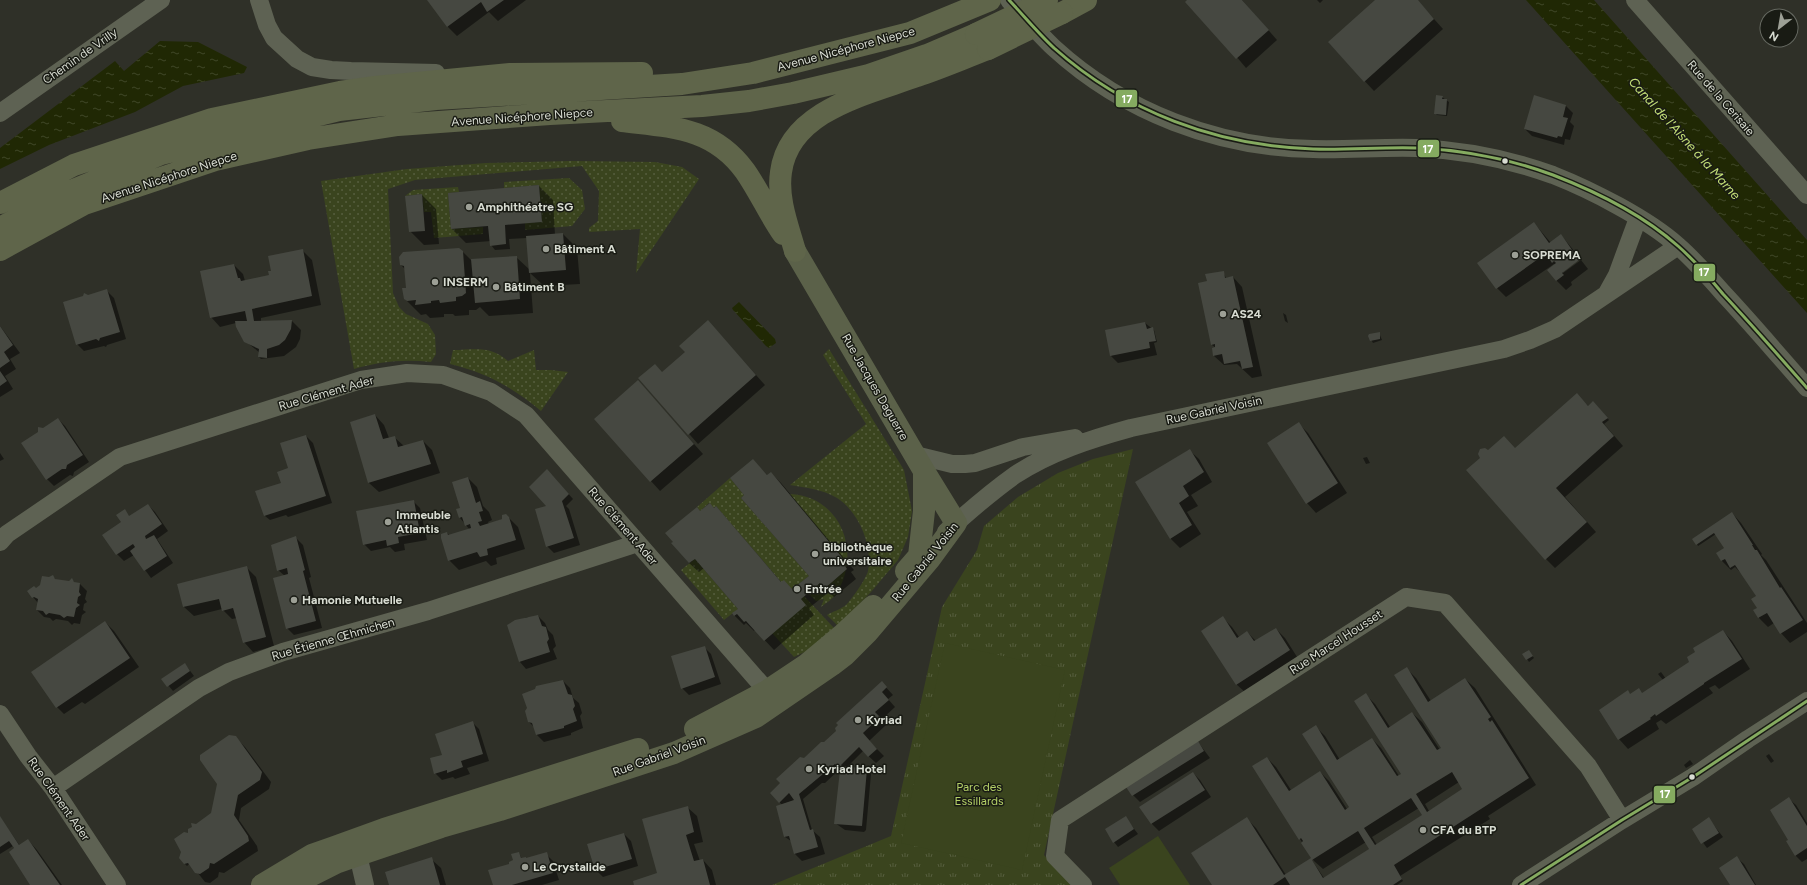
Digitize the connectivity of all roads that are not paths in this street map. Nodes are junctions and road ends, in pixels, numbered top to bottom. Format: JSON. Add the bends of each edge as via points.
{"nodes":[{"id":1,"x":161,"y":0,"type":"edge"},
{"id":2,"x":259,"y":0,"type":"edge"},
{"id":3,"x":990,"y":0,"type":"edge"},
{"id":4,"x":1009,"y":0,"type":"edge"},
{"id":5,"x":1086,"y":0,"type":"edge"},
{"id":6,"x":1635,"y":0,"type":"edge"},
{"id":7,"x":1052,"y":4,"type":"edge"},
{"id":8,"x":982,"y":41,"type":"junction"},
{"id":9,"x":753,"y":73,"type":"junction"},
{"id":10,"x":510,"y":74,"type":"junction"},
{"id":11,"x":0,"y":113,"type":"edge"},
{"id":12,"x":550,"y":114,"type":"junction"},
{"id":13,"x":1807,"y":195,"type":"edge"},
{"id":14,"x":0,"y":203,"type":"edge"},
{"id":15,"x":1638,"y":218,"type":"junction"},
{"id":16,"x":0,"y":228,"type":"edge"},
{"id":17,"x":1678,"y":246,"type":"junction"},
{"id":18,"x":0,"y":250,"type":"edge"},
{"id":19,"x":795,"y":251,"type":"junction"},
{"id":20,"x":1606,"y":294,"type":"junction"},
{"id":21,"x":1807,"y":388,"type":"edge"},
{"id":22,"x":1131,"y":428,"type":"junction"},
{"id":23,"x":919,"y":463,"type":"junction"},
{"id":24,"x":956,"y":523,"type":"junction"},
{"id":25,"x":0,"y":542,"type":"edge"},
{"id":26,"x":638,"y":543,"type":"junction"},
{"id":27,"x":919,"y":556,"type":"junction"},
{"id":28,"x":767,"y":691,"type":"junction"},
{"id":29,"x":1807,"y":701,"type":"edge"},
{"id":30,"x":0,"y":714,"type":"edge"},
{"id":31,"x":53,"y":788,"type":"junction"},
{"id":32,"x":1622,"y":820,"type":"junction"},
{"id":33,"x":358,"y":855,"type":"junction"},
{"id":34,"x":117,"y":885,"type":"edge"},
{"id":35,"x":262,"y":885,"type":"edge"},
{"id":36,"x":292,"y":885,"type":"edge"},
{"id":37,"x":365,"y":885,"type":"edge"},
{"id":38,"x":1083,"y":885,"type":"edge"},
{"id":39,"x":1521,"y":885,"type":"edge"}],
"edges":[{"from":1,"to":11,"type":"street","name":"Chemin de Vrilly"},
{"from":2,"to":10,"type":"street","via":[[274,38],[297,59],[312,66],[351,71]]},
{"from":3,"to":9,"type":"highway","name":"Avenue Nicéphore Niepce","via":[[910,33]]},
{"from":4,"to":15,"type":"street","via":[[1054,48],[1084,72],[1118,95],[1190,129],[1277,148],[1416,148],[1505,160],[1582,188]]},
{"from":5,"to":7,"type":"highway","name":"Avenue Nicéphore Niepce"},
{"from":6,"to":13,"type":"street","name":"Rue de la Cerisaie"},
{"from":7,"to":8,"type":"highway","name":"Avenue Nicéphore Niepce","bridge":true},
{"from":8,"to":12,"type":"highway","name":"Avenue Nicéphore Niepce","via":[[926,55],[869,75],[793,94],[702,106]]},
{"from":8,"to":19,"type":"highway","via":[[937,70],[851,99],[825,112],[802,129],[786,152],[780,183],[781,200]]},
{"from":9,"to":10,"type":"highway"},
{"from":9,"to":16,"type":"highway","name":"Avenue Nicéphore Niepce","via":[[682,84],[436,99],[339,110],[161,154],[64,194]]},
{"from":10,"to":14,"type":"highway","via":[[376,86],[212,119],[74,165]]},
{"from":12,"to":18,"type":"highway","name":"Avenue Nicéphore Niepce","via":[[398,125],[352,131],[215,160],[84,204]]},
{"from":12,"to":19,"type":"highway","via":[[675,127],[714,141],[729,152],[745,171],[772,218]]},
{"from":15,"to":17,"type":"street"},
{"from":15,"to":20,"type":"street","name":"Rue Gabriel Voisin","via":[[1617,275]]},
{"from":17,"to":20,"type":"street","name":"Rue Gabriel Voisin"},
{"from":17,"to":21,"type":"street"},
{"from":19,"to":23,"type":"main road","name":"Rue Jacques Daguerre"},
{"from":20,"to":22,"type":"street","name":"Rue Gabriel Voisin","via":[[1555,329],[1504,349]]},
{"from":22,"to":23,"type":"street","via":[[1023,447],[976,463]]},
{"from":22,"to":24,"type":"street","name":"Rue Gabriel Voisin","via":[[1073,446],[1028,468],[990,494]]},
{"from":23,"to":24,"type":"main road","name":"Rue Jacques Daguerre"},
{"from":23,"to":27,"type":"main road","via":[[924,510]]},
{"from":24,"to":27,"type":"street"},
{"from":24,"to":33,"type":"main road","name":"Rue Gabriel Voisin","via":[[929,560],[845,655],[756,717],[674,753]]},
{"from":25,"to":26,"type":"street","name":"Rue Clément Ader","via":[[7,534],[120,457],[361,380],[407,373],[443,375],[491,392],[526,414]]},
{"from":26,"to":28,"type":"street","name":"Rue Clément Ader"},
{"from":26,"to":31,"type":"street","name":"Rue Étienne Œhmichen","via":[[428,611],[282,652],[229,672],[199,688]]},
{"from":27,"to":28,"type":"main road","via":[[842,636],[806,665]]},
{"from":28,"to":35,"type":"main road","via":[[711,722],[669,740],[384,829],[312,855]]},
{"from":29,"to":32,"type":"street","via":[[1693,777]]},
{"from":30,"to":31,"type":"street","name":"Rue Clément Ader"},
{"from":31,"to":34,"type":"street","name":"Rue Clément Ader"},
{"from":32,"to":38,"type":"street","name":"Rue Marcel Housset","via":[[1588,766],[1445,603],[1406,597],[1060,820],[1056,856]]},
{"from":32,"to":39,"type":"street"},
{"from":33,"to":36,"type":"main road","name":"Rue Gabriel Voisin"},
{"from":33,"to":37,"type":"street"}]}
